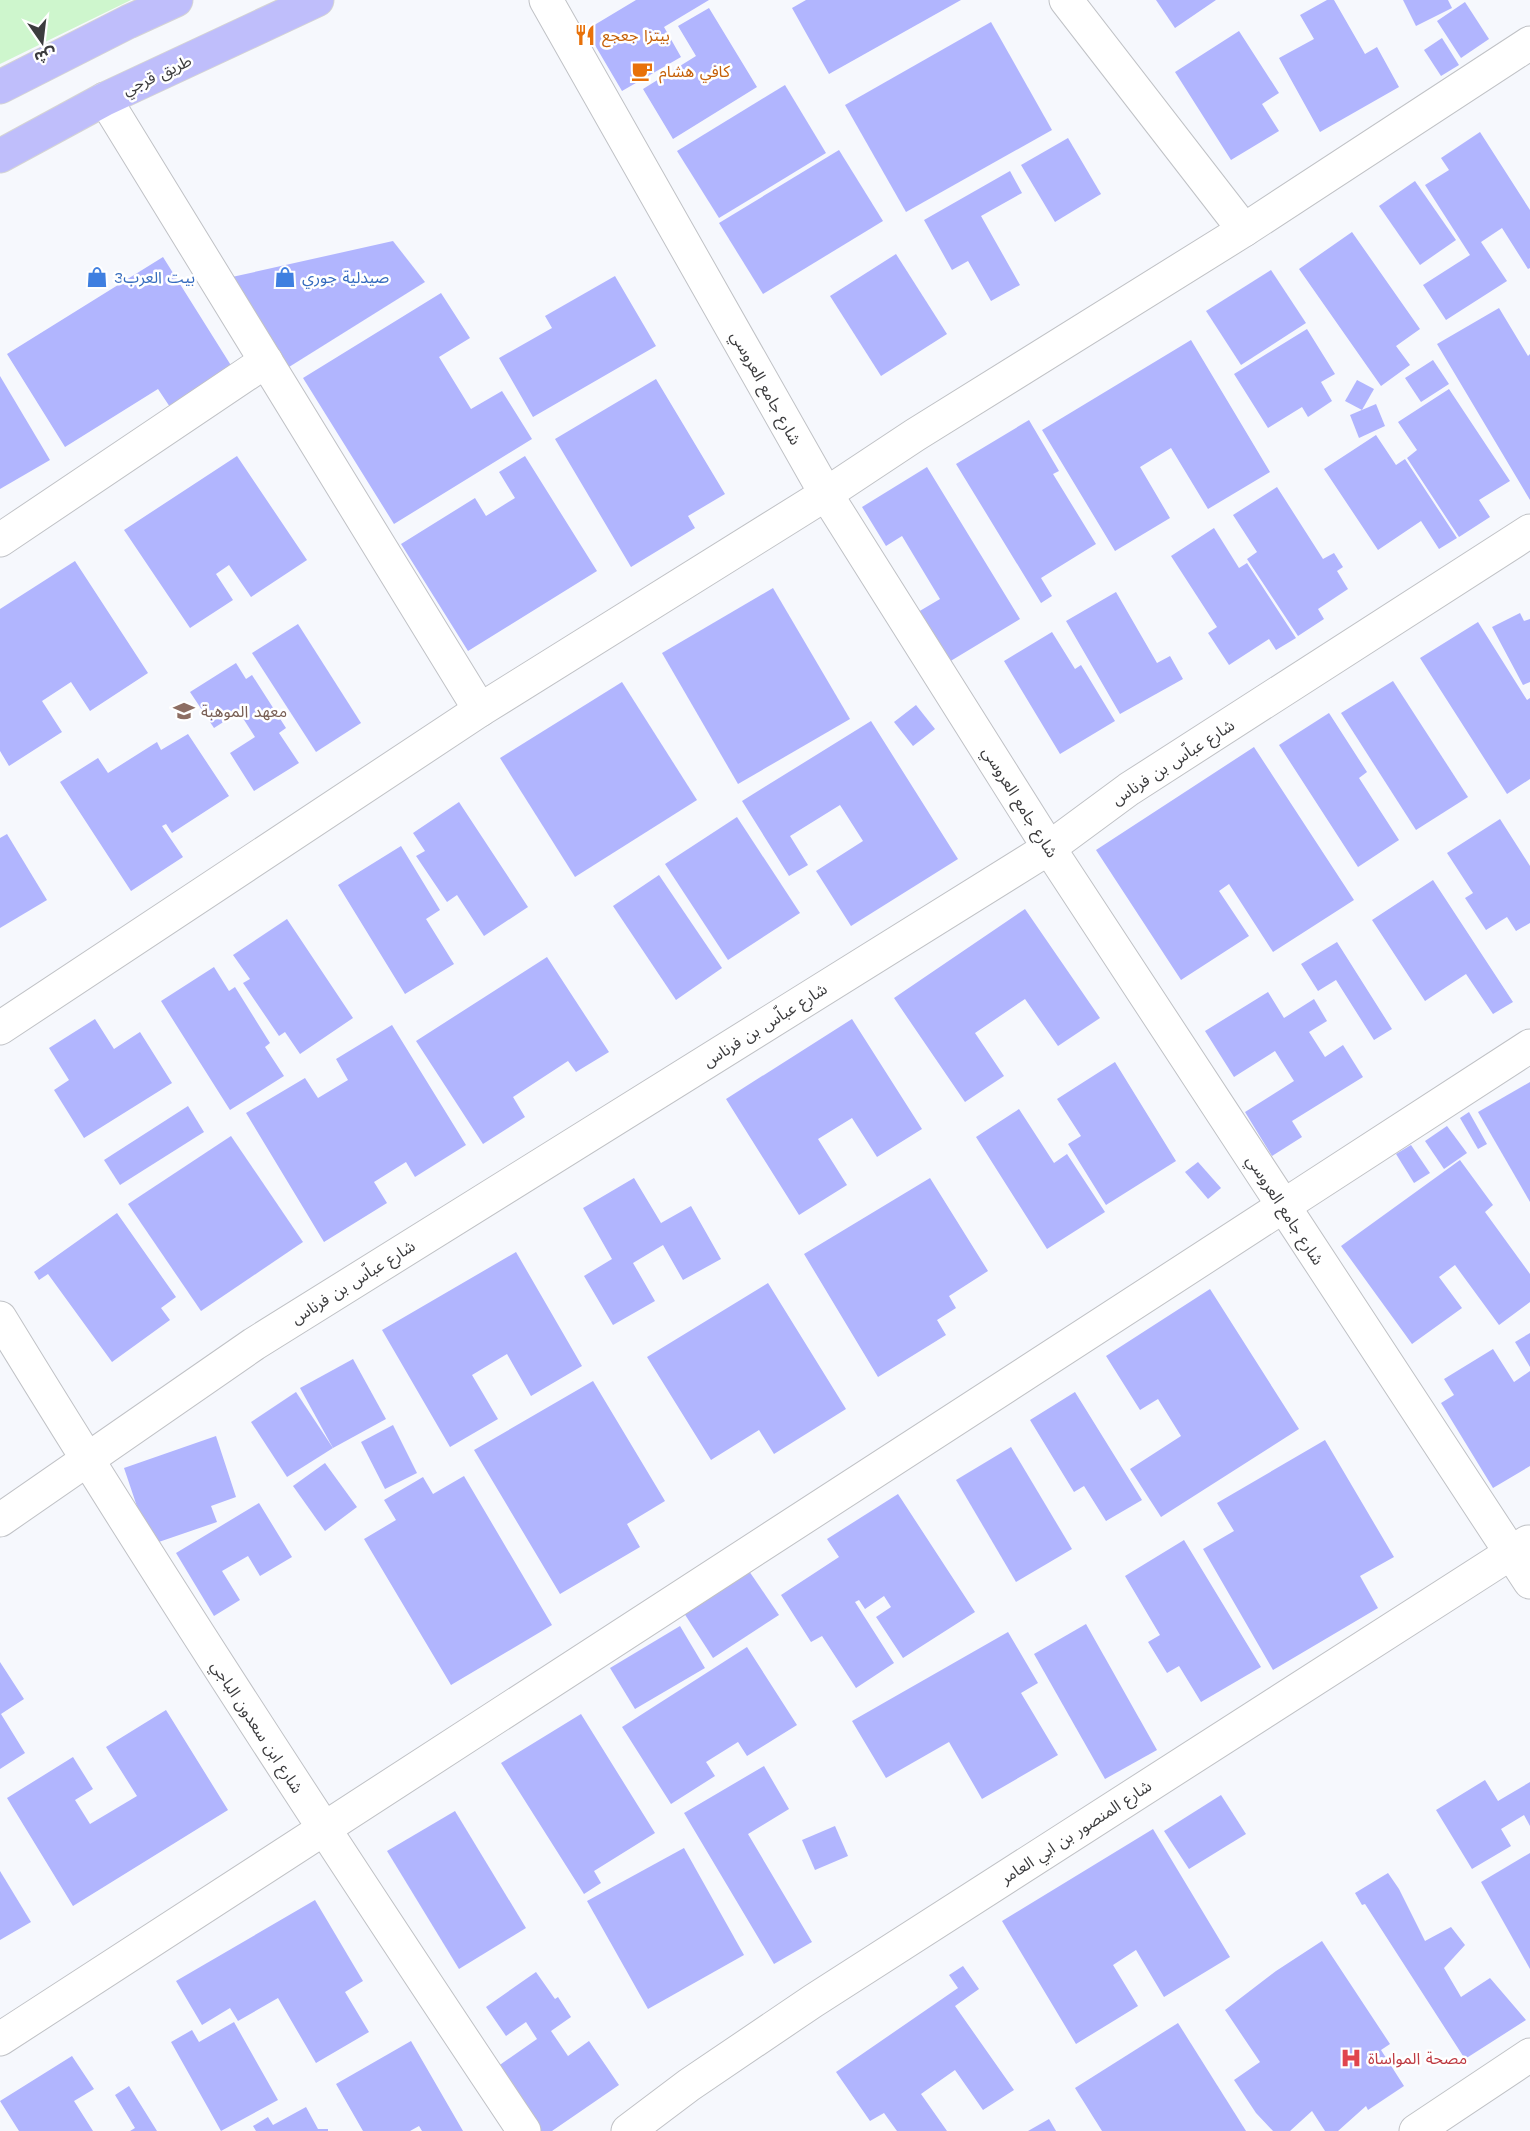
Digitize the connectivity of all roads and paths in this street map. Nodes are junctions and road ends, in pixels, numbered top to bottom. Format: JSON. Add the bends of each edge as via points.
{"nodes":[{"id":1,"x":176,"y":0,"type":"edge"},
{"id":2,"x":317,"y":0,"type":"edge"},
{"id":3,"x":546,"y":0,"type":"edge"},
{"id":4,"x":1066,"y":0,"type":"edge"},
{"id":5,"x":1530,"y":43,"type":"edge"},
{"id":6,"x":0,"y":87,"type":"edge"},
{"id":7,"x":105,"y":99,"type":"junction"},
{"id":8,"x":0,"y":156,"type":"edge"},
{"id":9,"x":1244,"y":230,"type":"junction"},
{"id":10,"x":266,"y":361,"type":"junction"},
{"id":11,"x":826,"y":494,"type":"junction"},
{"id":12,"x":1530,"y":531,"type":"edge"},
{"id":13,"x":0,"y":540,"type":"edge"},
{"id":14,"x":480,"y":710,"type":"junction"},
{"id":15,"x":1049,"y":848,"type":"junction"},
{"id":16,"x":0,"y":1028,"type":"edge"},
{"id":17,"x":1530,"y":1046,"type":"edge"},
{"id":18,"x":1283,"y":1206,"type":"junction"},
{"id":19,"x":0,"y":1318,"type":"edge"},
{"id":20,"x":87,"y":1461,"type":"junction"},
{"id":21,"x":0,"y":1520,"type":"edge"},
{"id":22,"x":1521,"y":1547,"type":"edge"},
{"id":23,"x":1530,"y":1582,"type":"edge"},
{"id":24,"x":323,"y":1829,"type":"junction"},
{"id":25,"x":0,"y":2039,"type":"edge"},
{"id":26,"x":1530,"y":2055,"type":"edge"},
{"id":27,"x":524,"y":2131,"type":"edge"},
{"id":28,"x":628,"y":2131,"type":"edge"},
{"id":29,"x":1416,"y":2131,"type":"edge"}],
"edges":[{"from":1,"to":6,"type":"highway"},
{"from":2,"to":7,"type":"highway","name":"طريق قرجي"},
{"from":3,"to":11,"type":"street","name":"شارع جامع العروسي"},
{"from":4,"to":9,"type":"street"},
{"from":5,"to":9,"type":"street"},
{"from":7,"to":8,"type":"highway","name":"طريق قرجي"},
{"from":7,"to":10,"type":"street"},
{"from":9,"to":11,"type":"street"},
{"from":10,"to":13,"type":"street"},
{"from":10,"to":14,"type":"street"},
{"from":11,"to":14,"type":"street"},
{"from":11,"to":15,"type":"street","name":"شارع جامع العروسي"},
{"from":12,"to":15,"type":"street","name":"شارع عباّس بن فرناس","via":[[1130,789]]},
{"from":14,"to":16,"type":"street"},
{"from":15,"to":18,"type":"street","name":"شارع جامع العروسي"},
{"from":15,"to":20,"type":"street","name":"شارع عباّس بن فرناس","via":[[254,1344]]},
{"from":17,"to":18,"type":"street"},
{"from":18,"to":22,"type":"street","name":"شارع جامع العروسي"},
{"from":18,"to":24,"type":"street"},
{"from":19,"to":20,"type":"street","name":"شارع ابن سعدون الباجي"},
{"from":20,"to":21,"type":"street","name":"شارع عباّس بن فرناس"},
{"from":20,"to":24,"type":"street","name":"شارع ابن سعدون الباجي"},
{"from":22,"to":23,"type":"street","name":"شارع جامع العروسي"},
{"from":22,"to":28,"type":"street","name":"شارع المنصور بن ابي العامر","via":[[813,2001]]},
{"from":24,"to":25,"type":"street"},
{"from":24,"to":27,"type":"street","name":"شارع ابن سعدون الباجي"},
{"from":26,"to":29,"type":"street"}]}
